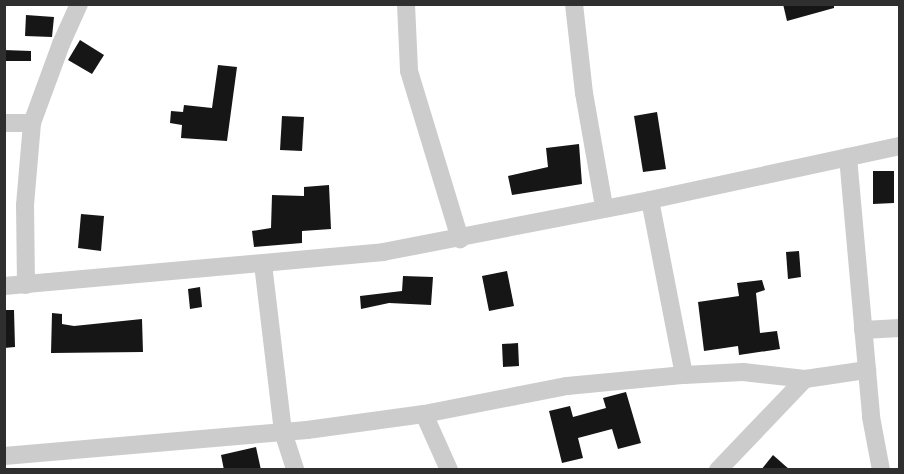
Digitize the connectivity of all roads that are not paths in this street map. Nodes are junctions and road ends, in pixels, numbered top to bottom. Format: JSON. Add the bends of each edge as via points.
{"nodes":[{"id":1,"x":80,"y":4,"type":"edge"},
{"id":2,"x":406,"y":4,"type":"edge"},
{"id":3,"x":574,"y":4,"type":"edge"},
{"id":4,"x":4,"y":123,"type":"edge"},
{"id":5,"x":32,"y":123,"type":"junction"},
{"id":6,"x":900,"y":146,"type":"edge"},
{"id":7,"x":848,"y":157,"type":"junction"},
{"id":8,"x":650,"y":200,"type":"junction"},
{"id":9,"x":604,"y":206,"type":"junction"},
{"id":10,"x":460,"y":239,"type":"junction"},
{"id":11,"x":263,"y":264,"type":"junction"},
{"id":12,"x":26,"y":285,"type":"junction"},
{"id":13,"x":4,"y":286,"type":"edge"},
{"id":14,"x":900,"y":328,"type":"edge"},
{"id":15,"x":863,"y":330,"type":"junction"},
{"id":16,"x":867,"y":370,"type":"junction"},
{"id":17,"x":684,"y":375,"type":"junction"},
{"id":18,"x":805,"y":379,"type":"junction"},
{"id":19,"x":424,"y":414,"type":"junction"},
{"id":20,"x":283,"y":432,"type":"junction"},
{"id":21,"x":4,"y":456,"type":"edge"},
{"id":22,"x":295,"y":470,"type":"edge"},
{"id":23,"x":449,"y":470,"type":"edge"},
{"id":24,"x":718,"y":470,"type":"edge"},
{"id":25,"x":880,"y":470,"type":"edge"}],
"edges":[{"from":1,"to":5,"type":"street"},
{"from":2,"to":10,"type":"street","via":[[409,71]]},
{"from":3,"to":9,"type":"street","via":[[584,93]]},
{"from":4,"to":5,"type":"street"},
{"from":5,"to":12,"type":"street","via":[[25,205]]},
{"from":6,"to":7,"type":"street"},
{"from":7,"to":8,"type":"street"},
{"from":7,"to":15,"type":"street"},
{"from":8,"to":9,"type":"street"},
{"from":8,"to":17,"type":"street"},
{"from":9,"to":10,"type":"street"},
{"from":10,"to":11,"type":"street","via":[[383,252]]},
{"from":11,"to":12,"type":"street"},
{"from":11,"to":20,"type":"street"},
{"from":12,"to":13,"type":"street"},
{"from":14,"to":15,"type":"street"},
{"from":15,"to":16,"type":"street"},
{"from":16,"to":18,"type":"street"},
{"from":16,"to":25,"type":"street"},
{"from":17,"to":18,"type":"street","via":[[743,372]]},
{"from":17,"to":19,"type":"street","via":[[567,387]]},
{"from":18,"to":24,"type":"street"},
{"from":19,"to":20,"type":"street"},
{"from":19,"to":23,"type":"street"},
{"from":20,"to":21,"type":"street"},
{"from":20,"to":22,"type":"street"}]}
